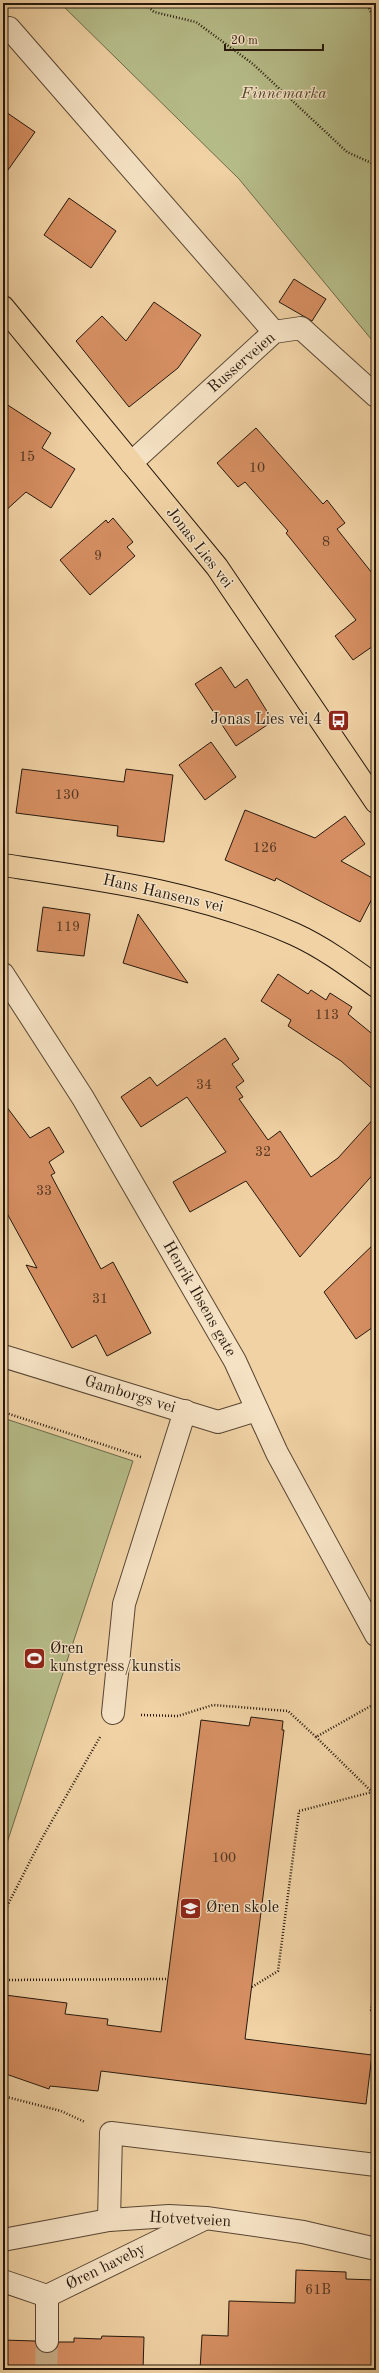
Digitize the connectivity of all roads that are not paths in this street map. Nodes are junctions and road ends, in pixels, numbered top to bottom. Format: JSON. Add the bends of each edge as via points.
{"nodes":[{"id":1,"x":9,"y":28,"type":"dead end"},
{"id":2,"x":3,"y":307,"type":"edge"},
{"id":3,"x":274,"y":332,"type":"junction"},
{"id":4,"x":376,"y":396,"type":"edge"},
{"id":5,"x":131,"y":463,"type":"junction"},
{"id":6,"x":376,"y":802,"type":"edge"},
{"id":7,"x":3,"y":865,"type":"edge"},
{"id":8,"x":3,"y":974,"type":"edge"},
{"id":9,"x":376,"y":986,"type":"edge"},
{"id":10,"x":3,"y":1356,"type":"edge"},
{"id":11,"x":257,"y":1410,"type":"junction"},
{"id":12,"x":185,"y":1411,"type":"junction"},
{"id":13,"x":376,"y":1635,"type":"edge"},
{"id":14,"x":113,"y":1714,"type":"road end"},
{"id":15,"x":376,"y":2165,"type":"edge"},
{"id":16,"x":206,"y":2218,"type":"junction"},
{"id":17,"x":109,"y":2220,"type":"junction"},
{"id":18,"x":3,"y":2240,"type":"edge"},
{"id":19,"x":376,"y":2249,"type":"edge"},
{"id":20,"x":3,"y":2282,"type":"edge"},
{"id":21,"x":47,"y":2296,"type":"junction"},
{"id":22,"x":47,"y":2341,"type":"tunnel mouth"}],
"edges":[{"from":1,"to":3,"type":"street"},
{"from":2,"to":5,"type":"main road","name":"Jonas Lies vei"},
{"from":3,"to":4,"type":"street","name":"Russerveien","via":[[301,328]]},
{"from":3,"to":5,"type":"street","name":"Russerveien"},
{"from":5,"to":6,"type":"main road","name":"Jonas Lies vei","via":[[217,567]]},
{"from":7,"to":9,"type":"main road","name":"Hans Hansens vei","via":[[132,884],[205,901],[295,935],[347,965]]},
{"from":8,"to":11,"type":"street","name":"Henrik Ibsens gate","via":[[47,1039],[126,1169],[235,1361]]},
{"from":10,"to":12,"type":"street","name":"Gamborgs vei"},
{"from":11,"to":12,"type":"street","name":"Gamborgs vei","via":[[218,1422]]},
{"from":11,"to":13,"type":"street","name":"Henrik Ibsens gate","via":[[277,1454]]},
{"from":12,"to":14,"type":"street","via":[[124,1604]]},
{"from":15,"to":17,"type":"street","via":[[111,2133]]},
{"from":16,"to":17,"type":"street","name":"Hotvetveien","via":[[169,2216]]},
{"from":16,"to":19,"type":"street","name":"Hotvetveien","via":[[303,2232]]},
{"from":16,"to":21,"type":"street","name":"Øren haveby"},
{"from":17,"to":18,"type":"street","name":"Hotvetveien"},
{"from":20,"to":21,"type":"street"},
{"from":21,"to":22,"type":"street","name":"Øren haveby"}]}
